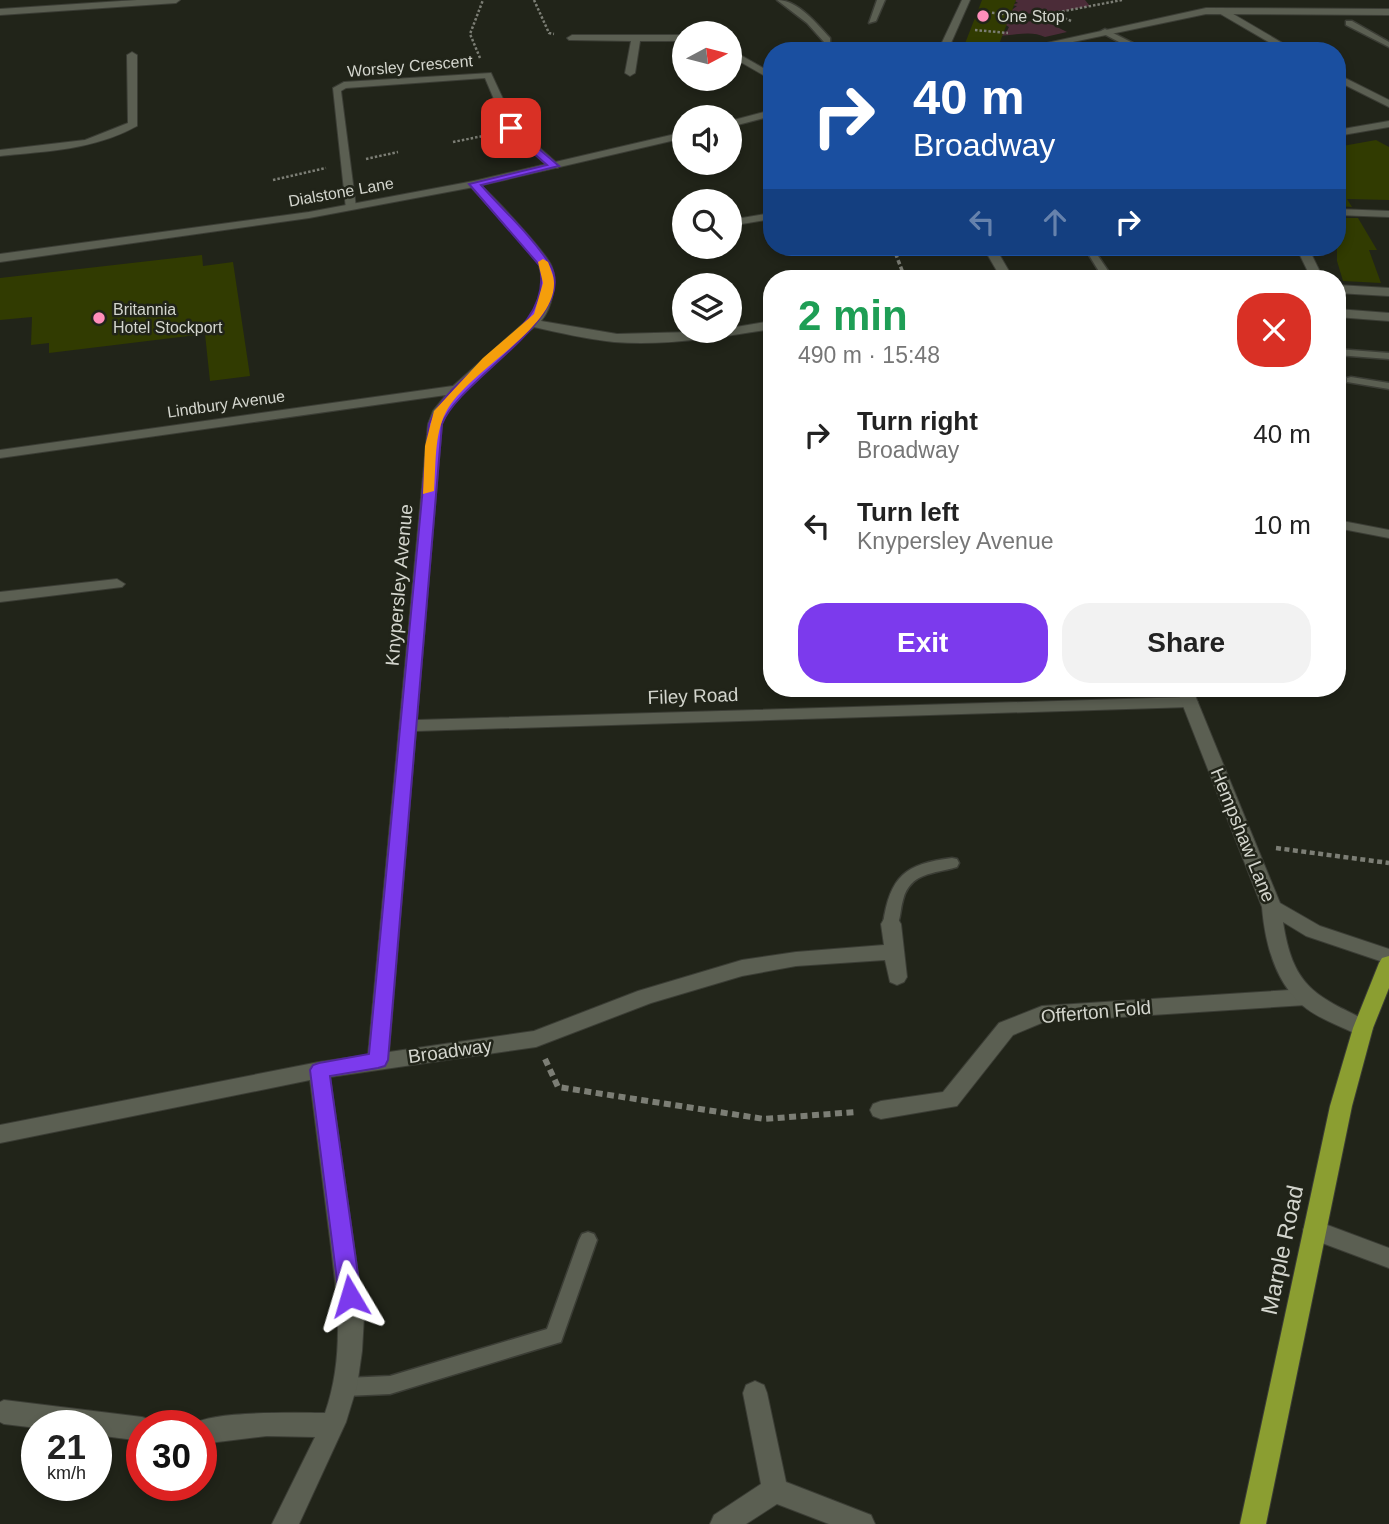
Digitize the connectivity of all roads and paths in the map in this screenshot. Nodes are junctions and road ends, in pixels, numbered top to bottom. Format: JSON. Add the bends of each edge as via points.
{"nodes":[{"id":1,"x":176,"y":0,"type":"edge"},
{"id":2,"x":483,"y":0,"type":"edge"},
{"id":3,"x":534,"y":0,"type":"edge"},
{"id":4,"x":781,"y":0,"type":"edge"},
{"id":5,"x":881,"y":0,"type":"edge"},
{"id":6,"x":966,"y":0,"type":"edge"},
{"id":7,"x":1122,"y":0,"type":"edge"},
{"id":8,"x":102,"y":2,"type":"edge"},
{"id":9,"x":1220,"y":10,"type":"junction"},
{"id":10,"x":0,"y":12,"type":"edge"},
{"id":11,"x":975,"y":12,"type":"dead end"},
{"id":12,"x":1387,"y":13,"type":"edge"},
{"id":13,"x":1014,"y":15,"type":"dead end"},
{"id":14,"x":872,"y":21,"type":"dead end"},
{"id":15,"x":1349,"y":23,"type":"dead end"},
{"id":16,"x":1076,"y":24,"type":"dead end"},
{"id":17,"x":968,"y":30,"type":"dead end"},
{"id":18,"x":1105,"y":31,"type":"junction"},
{"id":19,"x":1008,"y":33,"type":"dead end"},
{"id":20,"x":572,"y":38,"type":"joint"},
{"id":21,"x":636,"y":38,"type":"junction"},
{"id":22,"x":672,"y":38,"type":"edge"},
{"id":23,"x":827,"y":40,"type":"dead end"},
{"id":24,"x":947,"y":42,"type":"edge"},
{"id":25,"x":1056,"y":42,"type":"edge"},
{"id":26,"x":1125,"y":42,"type":"edge"},
{"id":27,"x":1275,"y":42,"type":"edge"},
{"id":28,"x":1388,"y":43,"type":"edge"},
{"id":29,"x":132,"y":55,"type":"dead end"},
{"id":30,"x":742,"y":59,"type":"edge"},
{"id":31,"x":763,"y":71,"type":"edge"},
{"id":32,"x":630,"y":72,"type":"dead end"},
{"id":33,"x":488,"y":75,"type":"junction"},
{"id":34,"x":1346,"y":81,"type":"edge"},
{"id":35,"x":1389,"y":104,"type":"edge"},
{"id":36,"x":763,"y":115,"type":"edge"},
{"id":37,"x":742,"y":121,"type":"edge"},
{"id":38,"x":1389,"y":124,"type":"edge"},
{"id":39,"x":513,"y":131,"type":"junction"},
{"id":40,"x":1346,"y":131,"type":"edge"},
{"id":41,"x":672,"y":138,"type":"edge"},
{"id":42,"x":453,"y":142,"type":"dead end"},
{"id":43,"x":0,"y":153,"type":"edge"},
{"id":44,"x":554,"y":166,"type":"junction"},
{"id":45,"x":474,"y":184,"type":"junction"},
{"id":46,"x":350,"y":207,"type":"junction"},
{"id":47,"x":1346,"y":212,"type":"edge"},
{"id":48,"x":1389,"y":214,"type":"edge"},
{"id":49,"x":763,"y":218,"type":"edge"},
{"id":50,"x":742,"y":221,"type":"edge"},
{"id":51,"x":0,"y":258,"type":"edge"},
{"id":52,"x":1346,"y":290,"type":"edge"},
{"id":53,"x":1389,"y":292,"type":"edge"},
{"id":54,"x":1346,"y":314,"type":"edge"},
{"id":55,"x":1389,"y":317,"type":"edge"},
{"id":56,"x":532,"y":323,"type":"junction"},
{"id":57,"x":763,"y":326,"type":"edge"},
{"id":58,"x":1346,"y":353,"type":"edge"},
{"id":59,"x":1389,"y":356,"type":"edge"},
{"id":60,"x":1352,"y":380,"type":"dead end"},
{"id":61,"x":1389,"y":386,"type":"edge"},
{"id":62,"x":457,"y":389,"type":"junction"},
{"id":63,"x":0,"y":454,"type":"edge"},
{"id":64,"x":1346,"y":526,"type":"edge"},
{"id":65,"x":1389,"y":534,"type":"edge"},
{"id":66,"x":117,"y":584,"type":"dead end"},
{"id":67,"x":0,"y":597,"type":"edge"},
{"id":68,"x":1137,"y":697,"type":"edge"},
{"id":69,"x":1188,"y":697,"type":"edge"},
{"id":70,"x":408,"y":726,"type":"junction"},
{"id":71,"x":1247,"y":844,"type":"junction"},
{"id":72,"x":952,"y":863,"type":"dead end"},
{"id":73,"x":1389,"y":863,"type":"edge"},
{"id":74,"x":1272,"y":907,"type":"junction"},
{"id":75,"x":891,"y":924,"type":"joint"},
{"id":76,"x":893,"y":953,"type":"junction"},
{"id":77,"x":1389,"y":957,"type":"edge"},
{"id":78,"x":1389,"y":963,"type":"edge"},
{"id":79,"x":897,"y":976,"type":"dead end"},
{"id":80,"x":1306,"y":997,"type":"junction"},
{"id":81,"x":1363,"y":1028,"type":"junction"},
{"id":82,"x":536,"y":1039,"type":"junction"},
{"id":83,"x":378,"y":1060,"type":"junction"},
{"id":84,"x":319,"y":1070,"type":"junction"},
{"id":85,"x":881,"y":1110,"type":"joint"},
{"id":86,"x":0,"y":1134,"type":"edge"},
{"id":87,"x":1314,"y":1230,"type":"junction"},
{"id":88,"x":588,"y":1240,"type":"dead end"},
{"id":89,"x":1389,"y":1258,"type":"edge"},
{"id":90,"x":345,"y":1387,"type":"junction"},
{"id":91,"x":755,"y":1393,"type":"dead end"},
{"id":92,"x":4,"y":1412,"type":"dead end"},
{"id":93,"x":332,"y":1425,"type":"junction"},
{"id":94,"x":126,"y":1427,"type":"edge"},
{"id":95,"x":217,"y":1430,"type":"edge"},
{"id":96,"x":775,"y":1490,"type":"junction"},
{"id":97,"x":285,"y":1524,"type":"edge"},
{"id":98,"x":723,"y":1524,"type":"edge"},
{"id":99,"x":862,"y":1524,"type":"edge"},
{"id":100,"x":1253,"y":1524,"type":"edge"}],
"edges":[{"from":1,"to":8,"type":"street"},
{"from":2,"to":33,"type":"path","via":[[470,34]]},
{"from":3,"to":20,"type":"path","via":[[549,33]]},
{"from":4,"to":23,"type":"lane"},
{"from":5,"to":14,"type":"lane"},
{"from":6,"to":24,"type":"street"},
{"from":7,"to":16,"type":"path","via":[[1055,13]]},
{"from":8,"to":10,"type":"street"},
{"from":9,"to":12,"type":"street"},
{"from":9,"to":18,"type":"street"},
{"from":9,"to":27,"type":"street"},
{"from":11,"to":13,"type":"path"},
{"from":15,"to":28,"type":"lane"},
{"from":17,"to":19,"type":"path"},
{"from":18,"to":25,"type":"street"},
{"from":18,"to":26,"type":"lane"},
{"from":20,"to":21,"type":"street"},
{"from":21,"to":22,"type":"street"},
{"from":21,"to":32,"type":"street"},
{"from":29,"to":43,"type":"street","via":[[133,124],[93,141]]},
{"from":30,"to":31,"type":"street"},
{"from":33,"to":39,"type":"street","name":"Worsley Crescent"},
{"from":33,"to":46,"type":"street","name":"Worsley Crescent","via":[[344,85],[337,90]]},
{"from":34,"to":35,"type":"street"},
{"from":36,"to":37,"type":"street"},
{"from":38,"to":40,"type":"street"},
{"from":39,"to":42,"type":"path"},
{"from":39,"to":44,"type":"street","name":"Worsley Crescent"},
{"from":41,"to":44,"type":"street","name":"Dialstone Lane"},
{"from":44,"to":45,"type":"street","name":"Dialstone Lane"},
{"from":45,"to":46,"type":"street","name":"Dialstone Lane"},
{"from":45,"to":56,"type":"street","name":"Knypersley Avenue","via":[[545,265],[546,298]]},
{"from":46,"to":51,"type":"street","name":"Dialstone Lane"},
{"from":47,"to":48,"type":"street"},
{"from":49,"to":50,"type":"street"},
{"from":52,"to":53,"type":"street"},
{"from":54,"to":55,"type":"street"},
{"from":56,"to":57,"type":"street","via":[[641,339]]},
{"from":56,"to":62,"type":"street","name":"Knypersley Avenue"},
{"from":58,"to":59,"type":"lane"},
{"from":60,"to":61,"type":"lane"},
{"from":62,"to":63,"type":"street","name":"Lindbury Avenue"},
{"from":62,"to":70,"type":"street","name":"Knypersley Avenue","via":[[440,411],[431,446]]},
{"from":64,"to":65,"type":"street"},
{"from":66,"to":67,"type":"street"},
{"from":68,"to":70,"type":"street","name":"Filey Road"},
{"from":69,"to":71,"type":"street","name":"Hempshaw Lane"},
{"from":70,"to":83,"type":"street","name":"Knypersley Avenue"},
{"from":71,"to":73,"type":"path"},
{"from":71,"to":74,"type":"street","name":"Hempshaw Lane"},
{"from":72,"to":75,"type":"lane","via":[[908,874],[894,895]]},
{"from":74,"to":77,"type":"street","via":[[1313,932]]},
{"from":74,"to":80,"type":"street","name":"Hempshaw Lane","via":[[1273,935]]},
{"from":75,"to":76,"type":"street"},
{"from":76,"to":79,"type":"street"},
{"from":76,"to":82,"type":"street","name":"Broadway","via":[[796,959],[742,968]]},
{"from":78,"to":81,"type":"main road","name":"Marple Road"},
{"from":80,"to":81,"type":"street"},
{"from":80,"to":85,"type":"street","name":"Offerton Fold","via":[[1042,1014],[1006,1029],[950,1100]]},
{"from":81,"to":87,"type":"main road","name":"Marple Road"},
{"from":82,"to":83,"type":"street","name":"Broadway"},
{"from":82,"to":85,"type":"path","via":[[558,1087],[764,1119]]},
{"from":83,"to":84,"type":"street","name":"Broadway"},
{"from":84,"to":86,"type":"street","name":"Broadway"},
{"from":84,"to":90,"type":"street","via":[[352,1316]]},
{"from":87,"to":89,"type":"street"},
{"from":87,"to":100,"type":"main road","name":"Marple Road"},
{"from":88,"to":90,"type":"lane","via":[[554,1336],[390,1385]]},
{"from":90,"to":93,"type":"street"},
{"from":91,"to":96,"type":"street"},
{"from":92,"to":94,"type":"street"},
{"from":93,"to":95,"type":"street","via":[[267,1424]]},
{"from":93,"to":97,"type":"street"},
{"from":96,"to":98,"type":"street"},
{"from":96,"to":99,"type":"street"}]}
